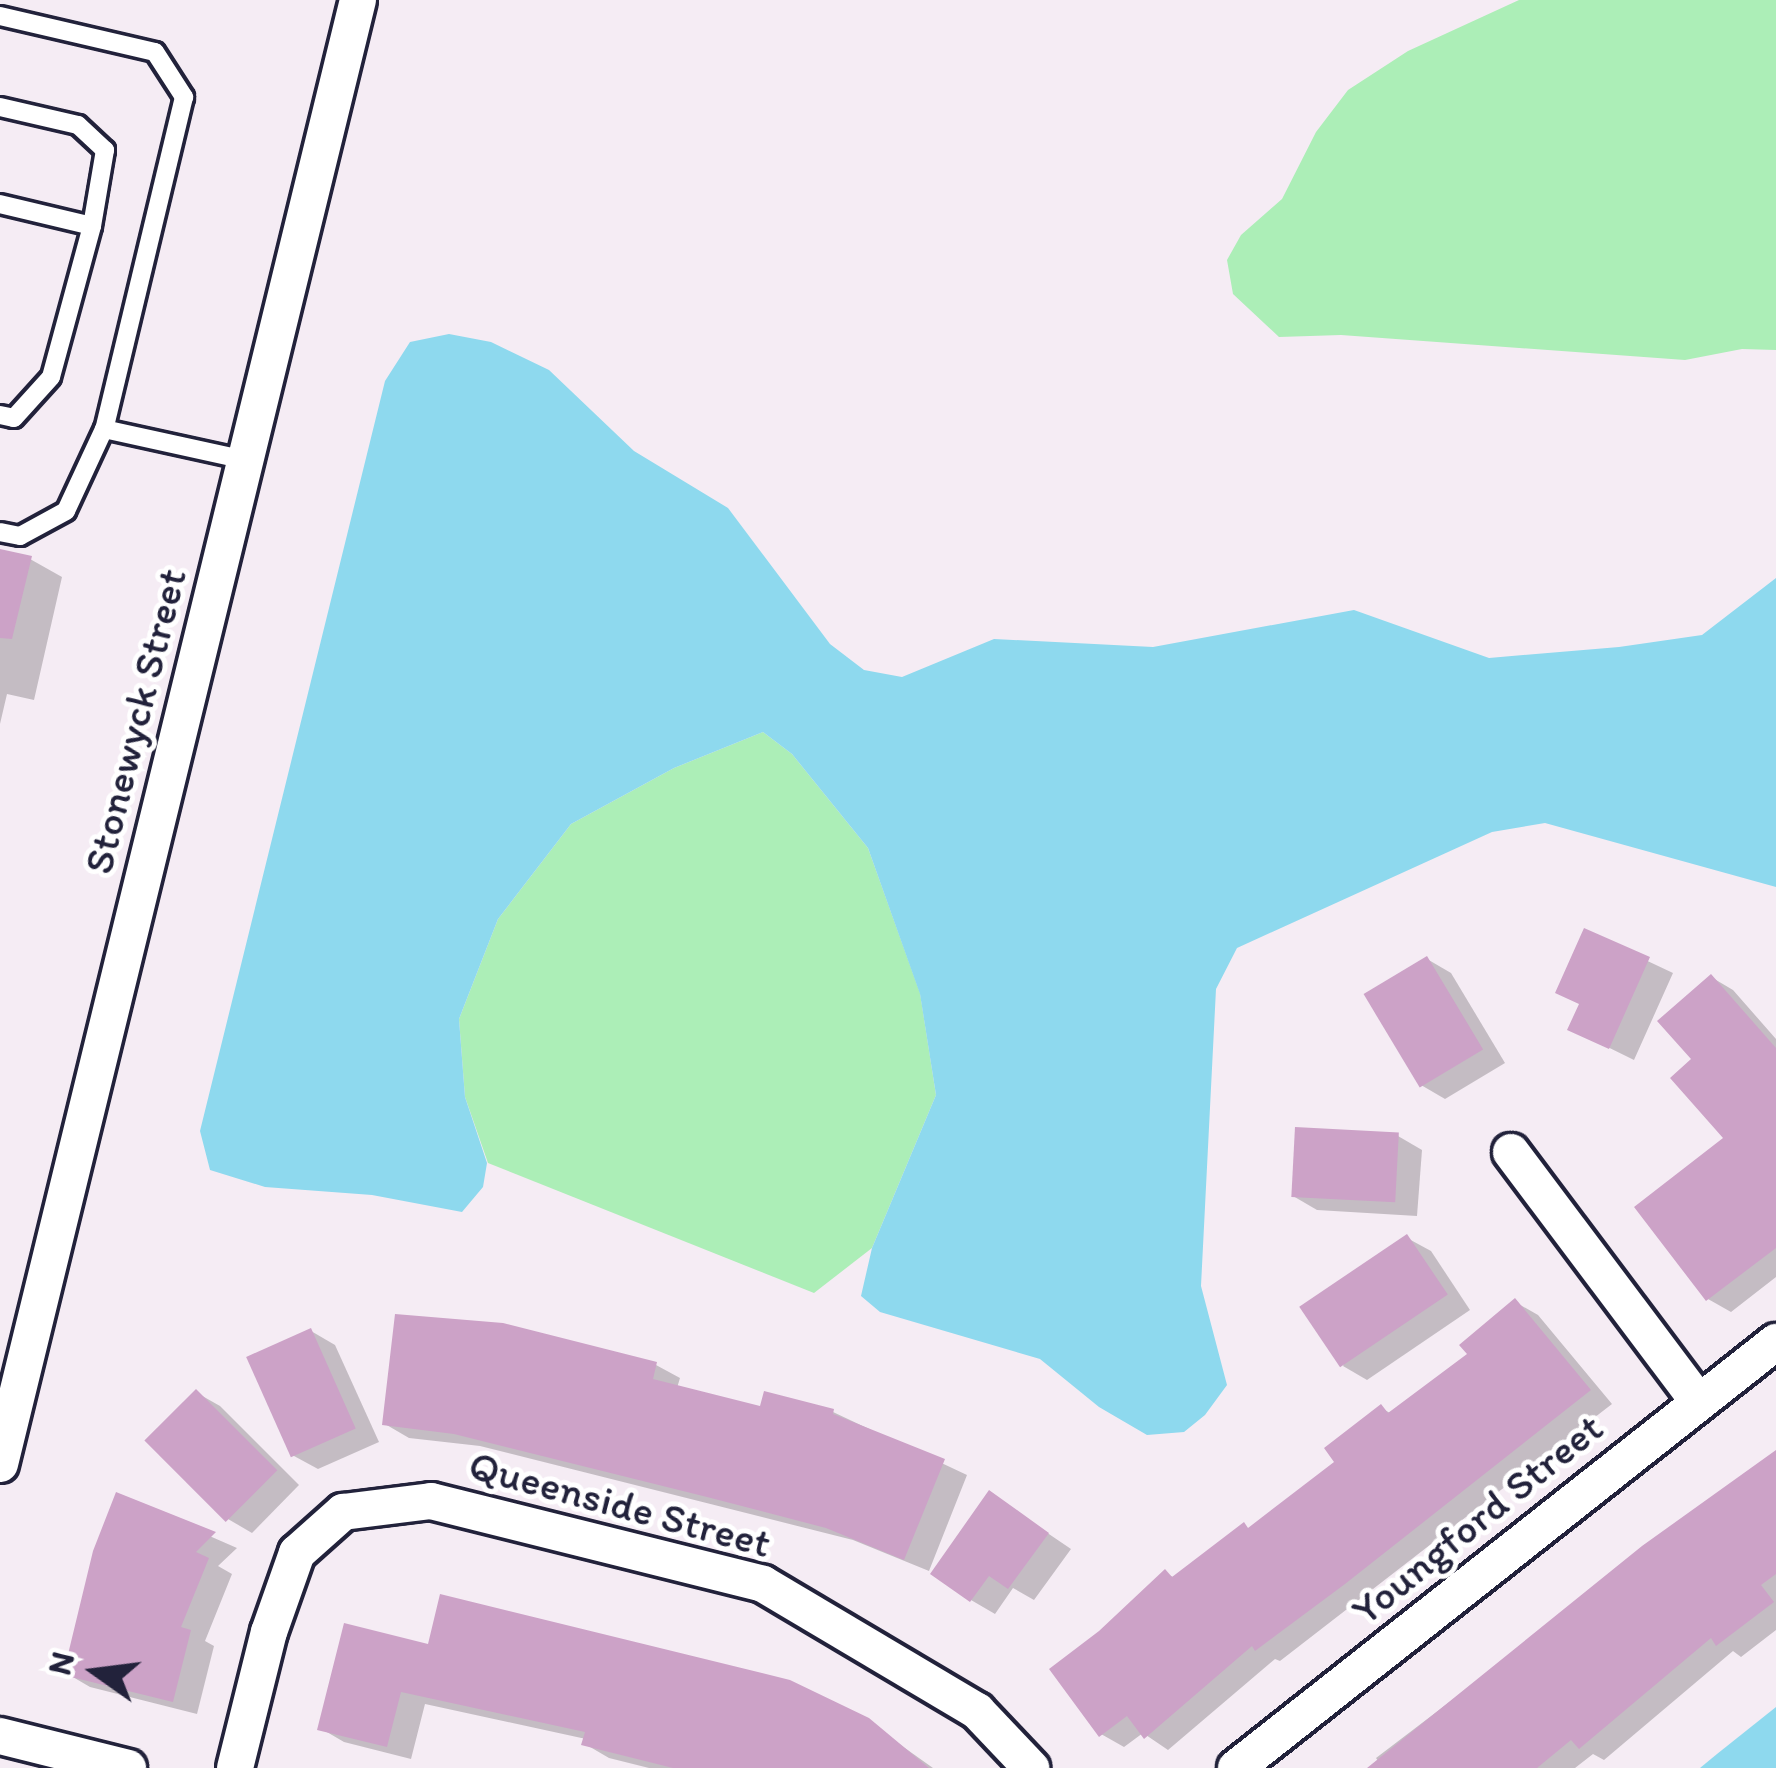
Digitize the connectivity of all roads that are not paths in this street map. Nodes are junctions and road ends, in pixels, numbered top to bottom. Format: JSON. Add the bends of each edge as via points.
{"nodes":[{"id":1,"x":358,"y":0,"type":"edge"},
{"id":2,"x":0,"y":16,"type":"edge"},
{"id":3,"x":0,"y":107,"type":"edge"},
{"id":4,"x":0,"y":204,"type":"edge"},
{"id":5,"x":92,"y":226,"type":"junction"},
{"id":6,"x":0,"y":415,"type":"edge"},
{"id":7,"x":104,"y":429,"type":"junction"},
{"id":8,"x":245,"y":460,"type":"junction"},
{"id":9,"x":0,"y":532,"type":"edge"},
{"id":10,"x":1511,"y":1152,"type":"dead end"},
{"id":11,"x":1776,"y":1342,"type":"edge"},
{"id":12,"x":1698,"y":1401,"type":"junction"},
{"id":13,"x":0,"y":1464,"type":"edge"},
{"id":14,"x":0,"y":1736,"type":"edge"},
{"id":15,"x":128,"y":1768,"type":"edge"},
{"id":16,"x":235,"y":1768,"type":"edge"},
{"id":17,"x":1031,"y":1768,"type":"edge"},
{"id":18,"x":1236,"y":1768,"type":"edge"}],
"edges":[{"from":1,"to":8,"type":"street","name":"Stonewyck Street"},
{"from":2,"to":7,"type":"lane","via":[[155,52],[184,97]]},
{"from":3,"to":5,"type":"lane","via":[[78,125],[105,150]]},
{"from":4,"to":5,"type":"lane"},
{"from":5,"to":6,"type":"lane","via":[[51,377],[14,418]]},
{"from":7,"to":8,"type":"lane"},
{"from":7,"to":9,"type":"lane","via":[[66,511],[20,536]]},
{"from":8,"to":13,"type":"street","name":"Stonewyck Street"},
{"from":10,"to":12,"type":"street"},
{"from":11,"to":12,"type":"street","name":"Youngford Street"},
{"from":12,"to":18,"type":"street","name":"Youngford Street"},
{"from":14,"to":15,"type":"street"},
{"from":16,"to":17,"type":"street","name":"Queenside Street","via":[[297,1552],[343,1512],[430,1501],[763,1584],[976,1711]]}]}
